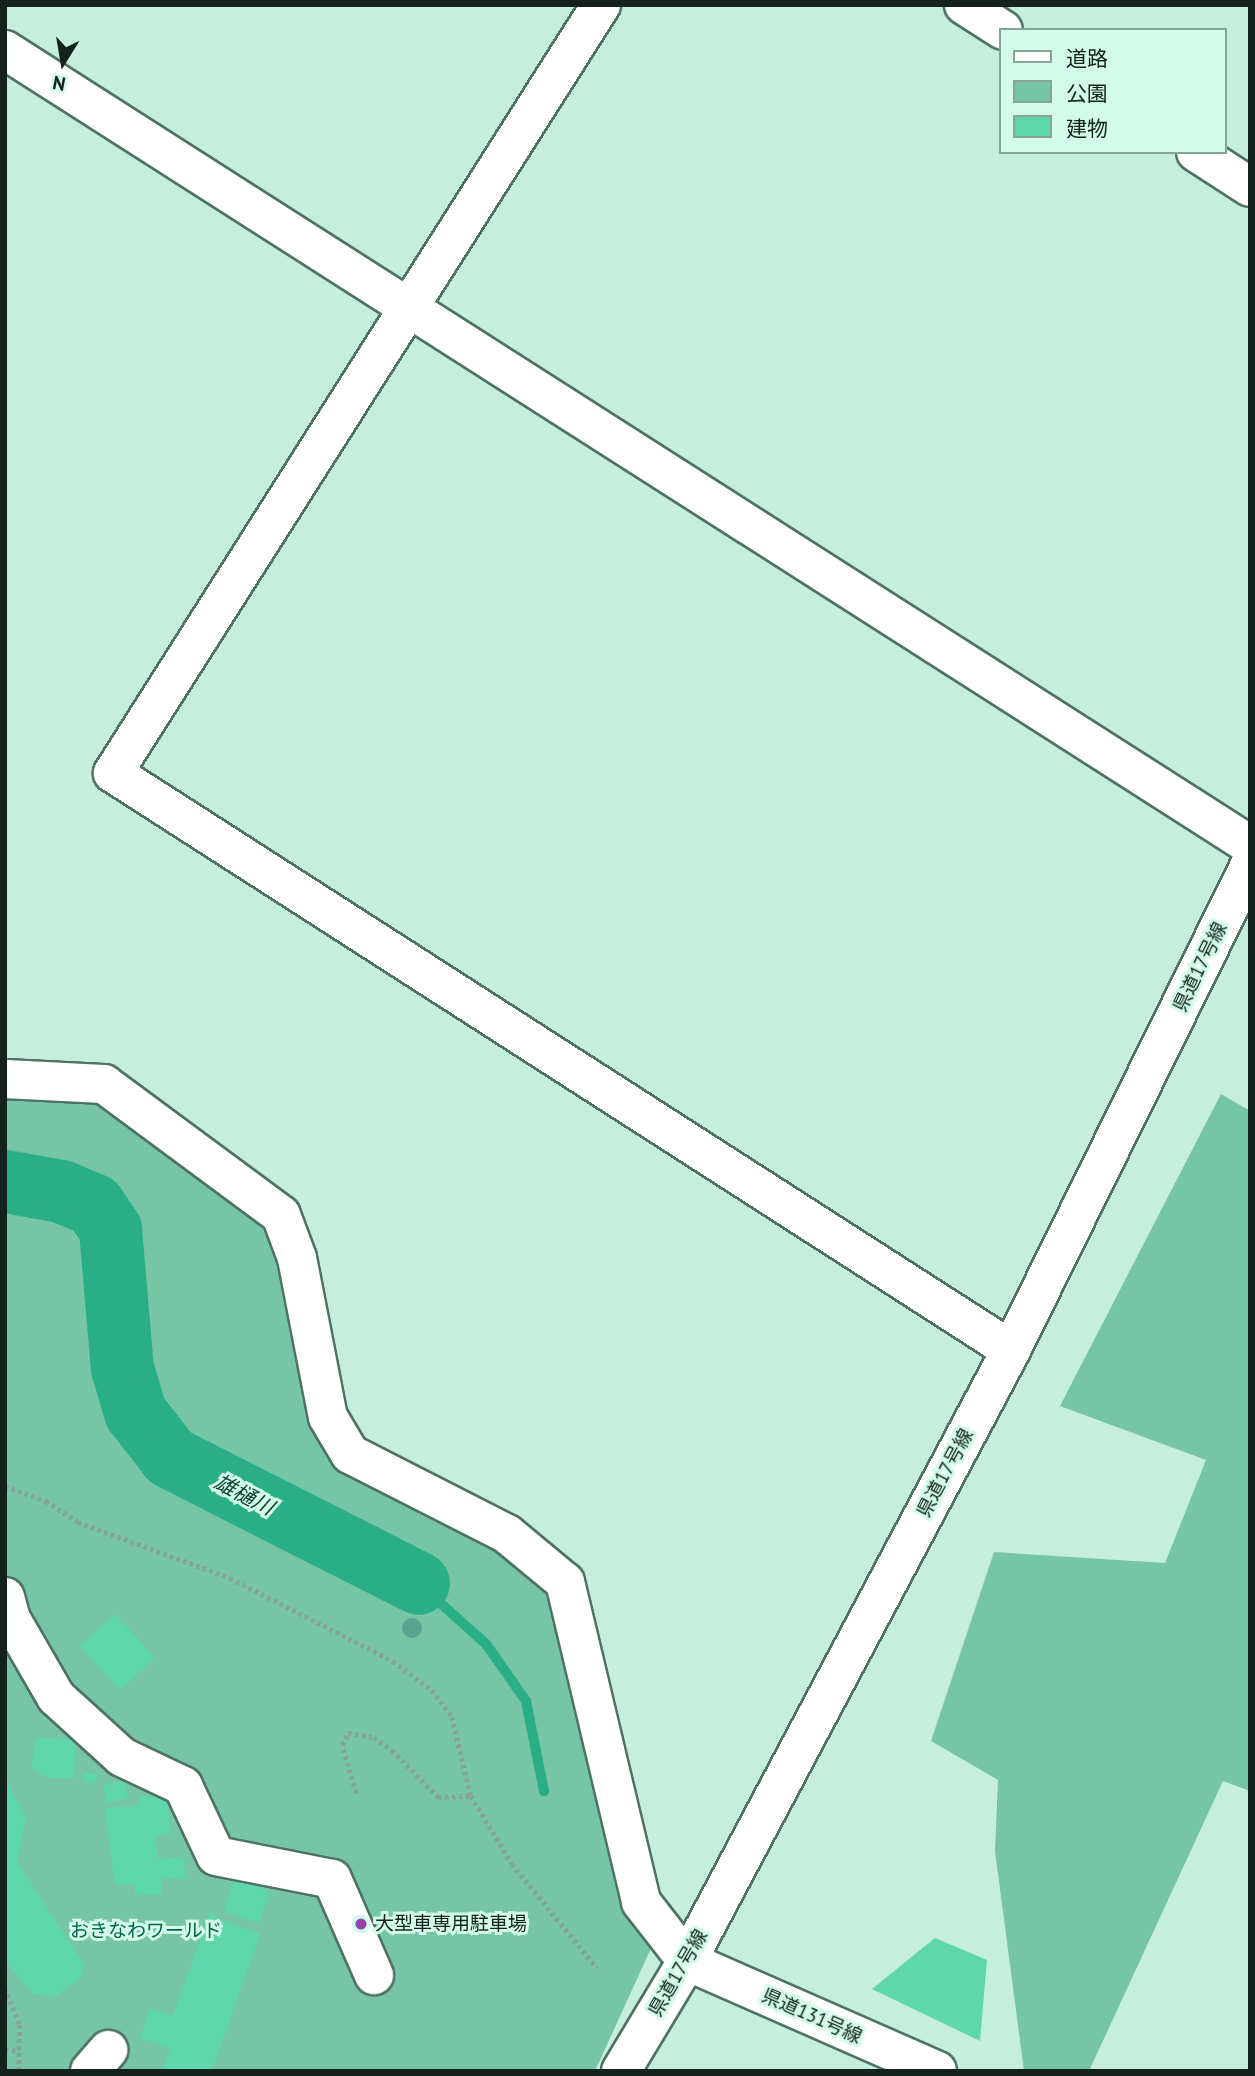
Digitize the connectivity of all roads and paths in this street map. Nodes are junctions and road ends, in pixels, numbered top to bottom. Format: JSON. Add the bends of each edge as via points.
{"nodes":[{"id":1,"x":601,"y":5,"type":"edge"},
{"id":2,"x":964,"y":5,"type":"edge"},
{"id":3,"x":1000,"y":28,"type":"edge"},
{"id":4,"x":5,"y":50,"type":"edge"},
{"id":5,"x":1199,"y":154,"type":"edge"},
{"id":6,"x":1250,"y":187,"type":"edge"},
{"id":7,"x":409,"y":308,"type":"junction"},
{"id":8,"x":1250,"y":845,"type":"edge"},
{"id":9,"x":1250,"y":865,"type":"edge"},
{"id":10,"x":5,"y":1079,"type":"edge"},
{"id":11,"x":1010,"y":1350,"type":"junction"},
{"id":12,"x":5,"y":1486,"type":"edge"},
{"id":13,"x":5,"y":1597,"type":"edge"},
{"id":14,"x":356,"y":1793,"type":"dead end"},
{"id":15,"x":471,"y":1797,"type":"junction"},
{"id":16,"x":687,"y":1961,"type":"junction"},
{"id":17,"x":597,"y":1968,"type":"dead end"},
{"id":18,"x":374,"y":1975,"type":"dead end"},
{"id":19,"x":5,"y":1988,"type":"edge"},
{"id":20,"x":5,"y":2050,"type":"edge"},
{"id":21,"x":20,"y":2051,"type":"junction"},
{"id":22,"x":19,"y":2071,"type":"edge"},
{"id":23,"x":621,"y":2071,"type":"edge"},
{"id":24,"x":937,"y":2071,"type":"edge"}],
"edges":[{"from":1,"to":7,"type":"street"},
{"from":2,"to":3,"type":"street"},
{"from":4,"to":7,"type":"street"},
{"from":5,"to":6,"type":"street"},
{"from":7,"to":8,"type":"street"},
{"from":7,"to":11,"type":"street","via":[[113,773]]},
{"from":9,"to":11,"type":"street","name":"県道17号線"},
{"from":10,"to":16,"type":"street","via":[[104,1084],[281,1215],[297,1258],[328,1417],[350,1454],[507,1534],[565,1582],[641,1902]]},
{"from":11,"to":16,"type":"street","name":"県道17号線"},
{"from":12,"to":15,"type":"path","via":[[46,1501],[78,1522],[230,1578],[393,1661],[432,1690],[452,1717]]},
{"from":13,"to":18,"type":"street","via":[[11,1619],[56,1698],[122,1757],[183,1786],[216,1856],[332,1879]]},
{"from":14,"to":15,"type":"path","via":[[342,1745],[348,1733],[374,1737],[438,1797]]},
{"from":15,"to":17,"type":"path","via":[[512,1864]]},
{"from":16,"to":23,"type":"street","name":"県道17号線"},
{"from":16,"to":24,"type":"street","name":"県道131号線"},
{"from":19,"to":21,"type":"path","via":[[20,2025]]},
{"from":20,"to":21,"type":"path"},
{"from":21,"to":22,"type":"path"}]}
